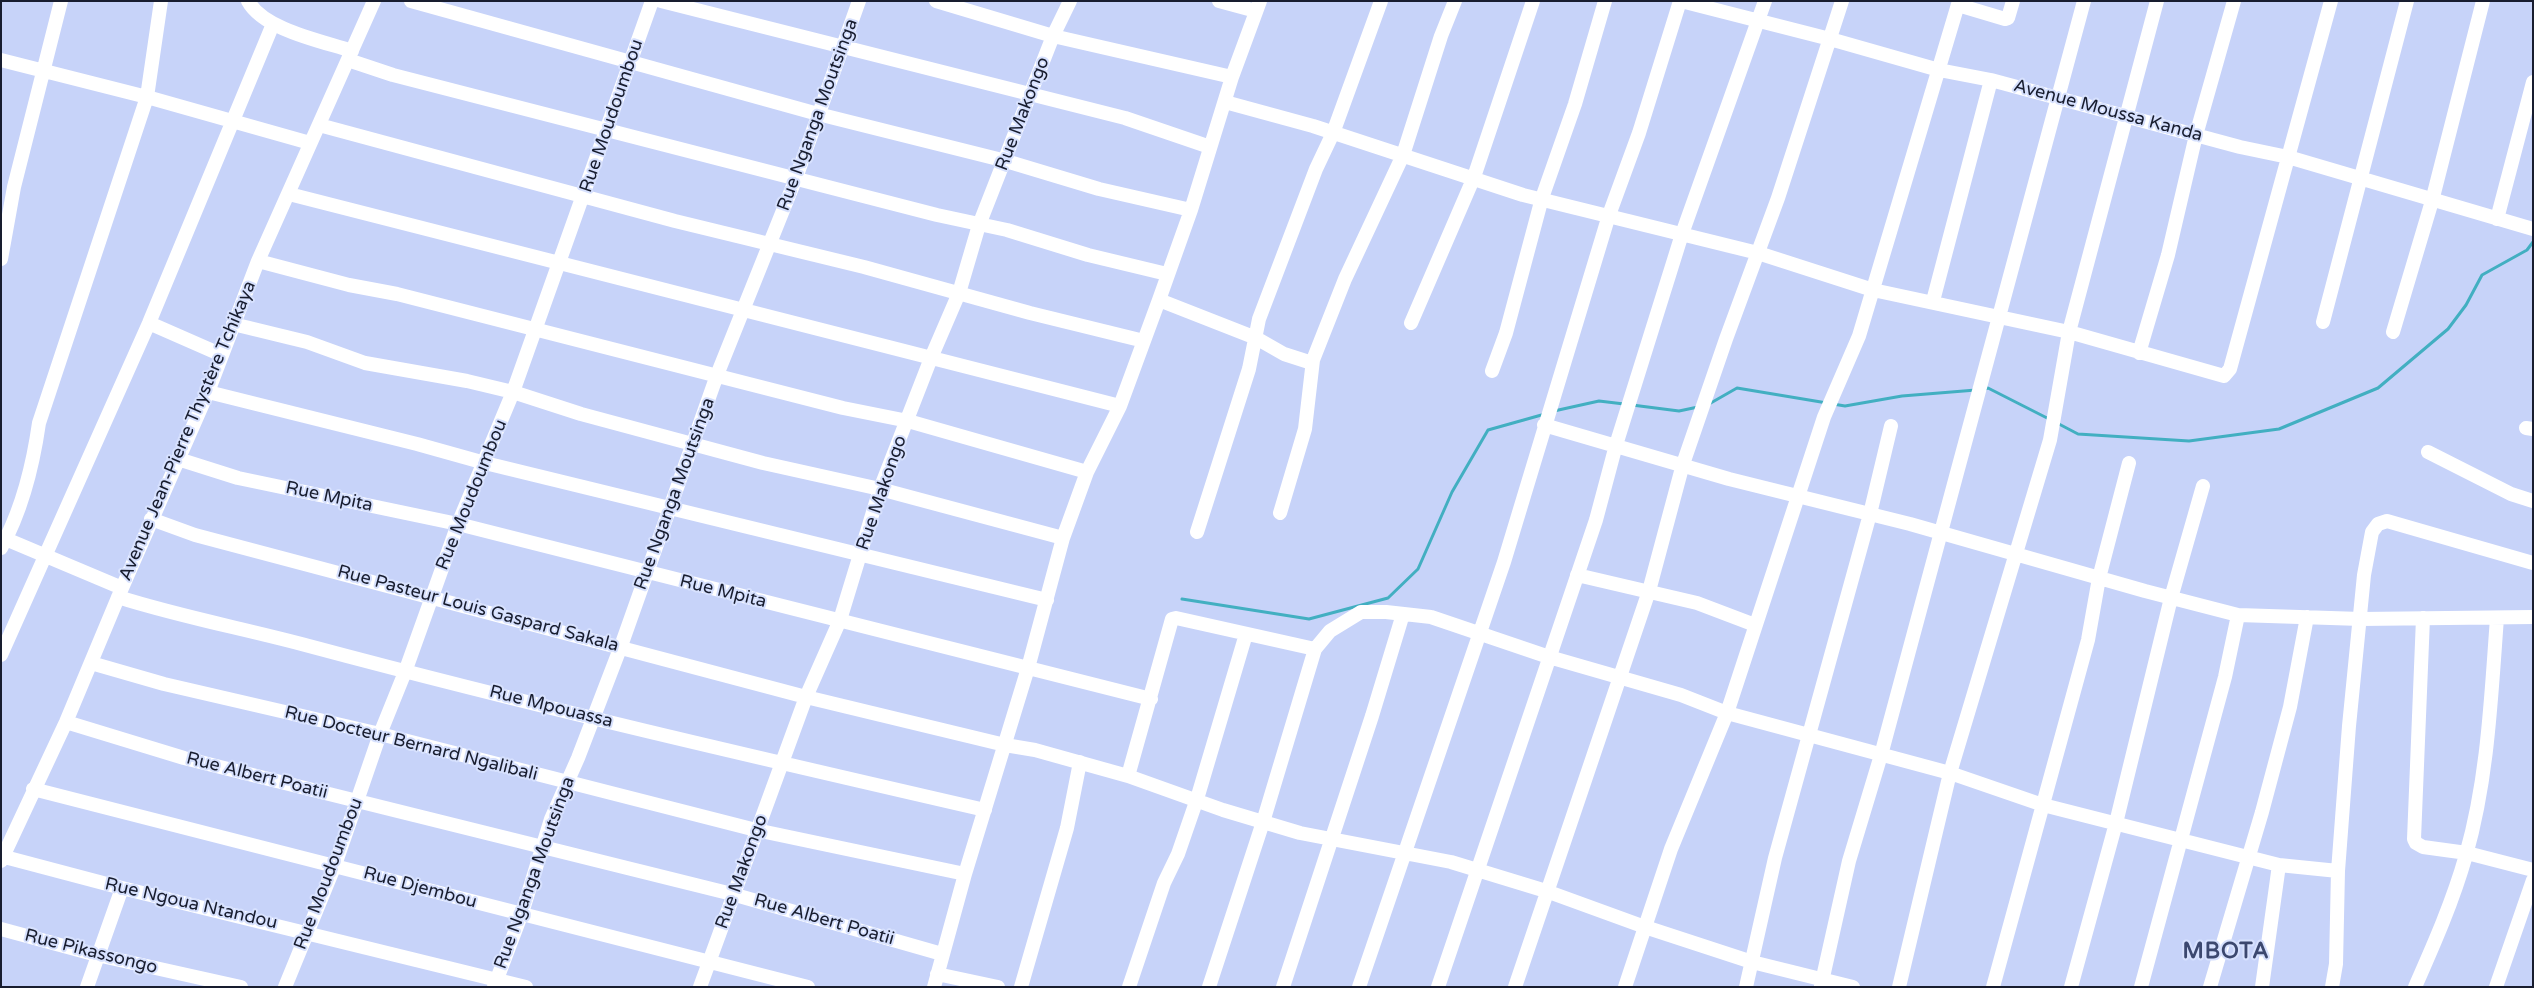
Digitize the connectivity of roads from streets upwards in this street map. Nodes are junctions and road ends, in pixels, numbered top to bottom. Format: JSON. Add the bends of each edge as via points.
{"nodes":[{"id":1,"x":61,"y":1,"type":"edge"},
{"id":2,"x":161,"y":1,"type":"edge"},
{"id":3,"x":248,"y":1,"type":"edge"},
{"id":4,"x":374,"y":1,"type":"edge"},
{"id":5,"x":411,"y":1,"type":"edge"},
{"id":6,"x":652,"y":1,"type":"edge"},
{"id":7,"x":661,"y":1,"type":"edge"},
{"id":8,"x":859,"y":1,"type":"edge"},
{"id":9,"x":936,"y":1,"type":"edge"},
{"id":10,"x":1070,"y":1,"type":"edge"},
{"id":11,"x":1219,"y":1,"type":"edge"},
{"id":12,"x":1381,"y":1,"type":"edge"},
{"id":13,"x":1455,"y":1,"type":"edge"},
{"id":14,"x":1533,"y":1,"type":"edge"},
{"id":15,"x":1605,"y":1,"type":"edge"},
{"id":16,"x":1681,"y":1,"type":"edge"},
{"id":17,"x":1765,"y":1,"type":"edge"},
{"id":18,"x":1842,"y":1,"type":"edge"},
{"id":19,"x":2013,"y":1,"type":"edge"},
{"id":20,"x":2084,"y":1,"type":"edge"},
{"id":21,"x":2157,"y":1,"type":"edge"},
{"id":22,"x":2234,"y":1,"type":"edge"},
{"id":23,"x":2331,"y":1,"type":"edge"},
{"id":24,"x":2407,"y":1,"type":"edge"},
{"id":25,"x":2483,"y":1,"type":"edge"},
{"id":26,"x":1958,"y":3,"type":"edge"},
{"id":27,"x":1258,"y":6,"type":"edge"},
{"id":28,"x":1759,"y":21,"type":"junction"},
{"id":29,"x":273,"y":24,"type":"junction"},
{"id":30,"x":1053,"y":36,"type":"junction"},
{"id":31,"x":1830,"y":39,"type":"junction"},
{"id":32,"x":843,"y":48,"type":"junction"},
{"id":33,"x":350,"y":56,"type":"junction"},
{"id":34,"x":1,"y":60,"type":"edge"},
{"id":35,"x":630,"y":61,"type":"junction"},
{"id":36,"x":1939,"y":70,"type":"junction"},
{"id":37,"x":42,"y":72,"type":"junction"},
{"id":38,"x":1232,"y":77,"type":"junction"},
{"id":39,"x":1991,"y":80,"type":"junction"},
{"id":40,"x":2533,"y":82,"type":"edge"},
{"id":41,"x":1030,"y":95,"type":"junction"},
{"id":42,"x":147,"y":97,"type":"junction"},
{"id":43,"x":2057,"y":97,"type":"junction"},
{"id":44,"x":1225,"y":102,"type":"junction"},
{"id":45,"x":818,"y":114,"type":"junction"},
{"id":46,"x":2126,"y":115,"type":"junction"},
{"id":47,"x":232,"y":121,"type":"junction"},
{"id":48,"x":319,"y":125,"type":"junction"},
{"id":49,"x":606,"y":130,"type":"junction"},
{"id":50,"x":1333,"y":133,"type":"junction"},
{"id":51,"x":2196,"y":135,"type":"junction"},
{"id":52,"x":310,"y":144,"type":"junction"},
{"id":53,"x":1210,"y":147,"type":"junction"},
{"id":54,"x":1403,"y":155,"type":"junction"},
{"id":55,"x":2288,"y":157,"type":"junction"},
{"id":56,"x":1006,"y":162,"type":"junction"},
{"id":57,"x":1474,"y":177,"type":"junction"},
{"id":58,"x":796,"y":178,"type":"junction"},
{"id":59,"x":2361,"y":178,"type":"junction"},
{"id":60,"x":289,"y":194,"type":"junction"},
{"id":61,"x":583,"y":197,"type":"junction"},
{"id":62,"x":1542,"y":198,"type":"junction"},
{"id":63,"x":2432,"y":200,"type":"junction"},
{"id":64,"x":1191,"y":210,"type":"junction"},
{"id":65,"x":1610,"y":215,"type":"junction"},
{"id":66,"x":2497,"y":219,"type":"junction"},
{"id":67,"x":979,"y":225,"type":"junction"},
{"id":68,"x":2533,"y":229,"type":"edge"},
{"id":69,"x":1682,"y":234,"type":"junction"},
{"id":70,"x":768,"y":244,"type":"junction"},
{"id":71,"x":1758,"y":253,"type":"junction"},
{"id":72,"x":1,"y":258,"type":"edge"},
{"id":73,"x":258,"y":261,"type":"junction"},
{"id":74,"x":558,"y":264,"type":"junction"},
{"id":75,"x":1167,"y":274,"type":"junction"},
{"id":76,"x":1873,"y":290,"type":"junction"},
{"id":77,"x":959,"y":293,"type":"junction"},
{"id":78,"x":1159,"y":300,"type":"junction"},
{"id":79,"x":1933,"y":301,"type":"junction"},
{"id":80,"x":741,"y":311,"type":"junction"},
{"id":81,"x":2000,"y":316,"type":"junction"},
{"id":82,"x":2323,"y":322,"type":"dead end"},
{"id":83,"x":150,"y":323,"type":"junction"},
{"id":84,"x":1412,"y":323,"type":"dead end"},
{"id":85,"x":234,"y":324,"type":"junction"},
{"id":86,"x":535,"y":330,"type":"junction"},
{"id":87,"x":2069,"y":332,"type":"junction"},
{"id":88,"x":2393,"y":332,"type":"dead end"},
{"id":89,"x":1256,"y":338,"type":"junction"},
{"id":90,"x":1144,"y":341,"type":"junction"},
{"id":91,"x":2139,"y":353,"type":"junction"},
{"id":92,"x":222,"y":355,"type":"junction"},
{"id":93,"x":931,"y":358,"type":"junction"},
{"id":94,"x":1312,"y":363,"type":"junction"},
{"id":95,"x":1492,"y":372,"type":"dead end"},
{"id":96,"x":717,"y":375,"type":"junction"},
{"id":97,"x":208,"y":392,"type":"junction"},
{"id":98,"x":514,"y":392,"type":"junction"},
{"id":99,"x":1120,"y":406,"type":"junction"},
{"id":100,"x":908,"y":421,"type":"junction"},
{"id":101,"x":1544,"y":425,"type":"junction"},
{"id":102,"x":1891,"y":426,"type":"dead end"},
{"id":103,"x":694,"y":443,"type":"junction"},
{"id":104,"x":1616,"y":446,"type":"junction"},
{"id":105,"x":2428,"y":452,"type":"dead end"},
{"id":106,"x":178,"y":460,"type":"junction"},
{"id":107,"x":485,"y":463,"type":"junction"},
{"id":108,"x":2129,"y":463,"type":"dead end"},
{"id":109,"x":1683,"y":464,"type":"junction"},
{"id":110,"x":1087,"y":472,"type":"junction"},
{"id":111,"x":2203,"y":486,"type":"dead end"},
{"id":112,"x":880,"y":489,"type":"junction"},
{"id":113,"x":1799,"y":498,"type":"junction"},
{"id":114,"x":2533,"y":500,"type":"edge"},
{"id":115,"x":668,"y":507,"type":"junction"},
{"id":116,"x":1280,"y":513,"type":"dead end"},
{"id":117,"x":1870,"y":514,"type":"junction"},
{"id":118,"x":152,"y":519,"type":"junction"},
{"id":119,"x":458,"y":524,"type":"junction"},
{"id":120,"x":1197,"y":532,"type":"dead end"},
{"id":121,"x":1940,"y":533,"type":"junction"},
{"id":122,"x":1062,"y":538,"type":"junction"},
{"id":123,"x":3,"y":541,"type":"edge"},
{"id":124,"x":860,"y":554,"type":"junction"},
{"id":125,"x":2015,"y":554,"type":"junction"},
{"id":126,"x":44,"y":556,"type":"junction"},
{"id":127,"x":2533,"y":562,"type":"edge"},
{"id":128,"x":647,"y":573,"type":"junction"},
{"id":129,"x":1578,"y":575,"type":"junction"},
{"id":130,"x":2099,"y":578,"type":"junction"},
{"id":131,"x":1649,"y":591,"type":"junction"},
{"id":132,"x":120,"y":592,"type":"junction"},
{"id":133,"x":2171,"y":598,"type":"junction"},
{"id":134,"x":431,"y":599,"type":"junction"},
{"id":135,"x":1047,"y":600,"type":"junction"},
{"id":136,"x":1403,"y":614,"type":"junction"},
{"id":137,"x":2238,"y":615,"type":"junction"},
{"id":138,"x":2307,"y":617,"type":"junction"},
{"id":139,"x":2533,"y":617,"type":"edge"},
{"id":140,"x":2423,"y":618,"type":"junction"},
{"id":141,"x":2497,"y":618,"type":"junction"},
{"id":142,"x":2361,"y":619,"type":"junction"},
{"id":143,"x":840,"y":620,"type":"junction"},
{"id":144,"x":1755,"y":625,"type":"junction"},
{"id":145,"x":1479,"y":632,"type":"junction"},
{"id":146,"x":1246,"y":634,"type":"junction"},
{"id":147,"x":620,"y":646,"type":"junction"},
{"id":148,"x":1315,"y":649,"type":"junction"},
{"id":149,"x":1,"y":655,"type":"edge"},
{"id":150,"x":1549,"y":657,"type":"junction"},
{"id":151,"x":91,"y":663,"type":"junction"},
{"id":152,"x":1028,"y":668,"type":"junction"},
{"id":153,"x":405,"y":672,"type":"junction"},
{"id":154,"x":1618,"y":678,"type":"junction"},
{"id":155,"x":806,"y":697,"type":"junction"},
{"id":156,"x":1151,"y":699,"type":"junction"},
{"id":157,"x":1727,"y":713,"type":"junction"},
{"id":158,"x":592,"y":717,"type":"junction"},
{"id":159,"x":66,"y":722,"type":"junction"},
{"id":160,"x":380,"y":734,"type":"junction"},
{"id":161,"x":1809,"y":736,"type":"junction"},
{"id":162,"x":1005,"y":745,"type":"junction"},
{"id":163,"x":1881,"y":755,"type":"junction"},
{"id":164,"x":1080,"y":762,"type":"junction"},
{"id":165,"x":784,"y":764,"type":"junction"},
{"id":166,"x":1950,"y":772,"type":"junction"},
{"id":167,"x":1128,"y":776,"type":"junction"},
{"id":168,"x":567,"y":783,"type":"junction"},
{"id":169,"x":33,"y":789,"type":"junction"},
{"id":170,"x":1196,"y":799,"type":"junction"},
{"id":171,"x":357,"y":802,"type":"junction"},
{"id":172,"x":2044,"y":805,"type":"junction"},
{"id":173,"x":985,"y":810,"type":"junction"},
{"id":174,"x":1263,"y":822,"type":"junction"},
{"id":175,"x":2116,"y":823,"type":"junction"},
{"id":176,"x":756,"y":830,"type":"junction"},
{"id":177,"x":1332,"y":840,"type":"junction"},
{"id":178,"x":2180,"y":841,"type":"junction"},
{"id":179,"x":542,"y":848,"type":"junction"},
{"id":180,"x":2467,"y":853,"type":"junction"},
{"id":181,"x":1405,"y":855,"type":"junction"},
{"id":182,"x":2247,"y":857,"type":"junction"},
{"id":183,"x":2,"y":858,"type":"edge"},
{"id":184,"x":335,"y":865,"type":"junction"},
{"id":185,"x":2279,"y":865,"type":"junction"},
{"id":186,"x":1478,"y":870,"type":"junction"},
{"id":187,"x":2533,"y":870,"type":"edge"},
{"id":188,"x":2338,"y":871,"type":"junction"},
{"id":189,"x":965,"y":874,"type":"junction"},
{"id":190,"x":2533,"y":880,"type":"edge"},
{"id":191,"x":122,"y":888,"type":"junction"},
{"id":192,"x":1546,"y":890,"type":"junction"},
{"id":193,"x":732,"y":894,"type":"junction"},
{"id":194,"x":522,"y":914,"type":"junction"},
{"id":195,"x":1645,"y":927,"type":"junction"},
{"id":196,"x":1,"y":929,"type":"edge"},
{"id":197,"x":308,"y":933,"type":"junction"},
{"id":198,"x":942,"y":954,"type":"junction"},
{"id":199,"x":97,"y":955,"type":"junction"},
{"id":200,"x":709,"y":962,"type":"junction"},
{"id":201,"x":1752,"y":962,"type":"junction"},
{"id":202,"x":936,"y":980,"type":"edge"},
{"id":203,"x":496,"y":983,"type":"edge"},
{"id":204,"x":1822,"y":983,"type":"edge"},
{"id":205,"x":87,"y":987,"type":"edge"},
{"id":206,"x":240,"y":987,"type":"edge"},
{"id":207,"x":285,"y":987,"type":"edge"},
{"id":208,"x":526,"y":987,"type":"edge"},
{"id":209,"x":700,"y":987,"type":"edge"},
{"id":210,"x":808,"y":987,"type":"edge"},
{"id":211,"x":998,"y":987,"type":"edge"},
{"id":212,"x":1021,"y":987,"type":"edge"},
{"id":213,"x":1129,"y":987,"type":"edge"},
{"id":214,"x":1209,"y":987,"type":"edge"},
{"id":215,"x":1283,"y":987,"type":"edge"},
{"id":216,"x":1359,"y":987,"type":"edge"},
{"id":217,"x":1438,"y":987,"type":"edge"},
{"id":218,"x":1515,"y":987,"type":"edge"},
{"id":219,"x":1626,"y":987,"type":"edge"},
{"id":220,"x":1746,"y":987,"type":"edge"},
{"id":221,"x":1853,"y":987,"type":"edge"},
{"id":222,"x":1899,"y":987,"type":"edge"},
{"id":223,"x":1993,"y":987,"type":"edge"},
{"id":224,"x":2071,"y":987,"type":"edge"},
{"id":225,"x":2141,"y":987,"type":"edge"},
{"id":226,"x":2210,"y":987,"type":"edge"},
{"id":227,"x":2262,"y":987,"type":"edge"},
{"id":228,"x":2332,"y":987,"type":"edge"},
{"id":229,"x":2415,"y":987,"type":"edge"},
{"id":230,"x":2496,"y":987,"type":"edge"}],
"edges":[{"from":1,"to":37,"type":"street"},
{"from":2,"to":42,"type":"street"},
{"from":3,"to":29,"type":"street","via":[[258,15]]},
{"from":4,"to":33,"type":"street","name":"Avenue Jean-Pierre Thystère Tchikaya"},
{"from":5,"to":35,"type":"street"},
{"from":6,"to":35,"type":"street","name":"Rue Moudoumbou"},
{"from":7,"to":32,"type":"street"},
{"from":8,"to":32,"type":"street","name":"Rue Nganga Moutsinga"},
{"from":9,"to":30,"type":"street"},
{"from":10,"to":30,"type":"street","name":"Rue Makongo"},
{"from":11,"to":27,"type":"street"},
{"from":12,"to":50,"type":"street"},
{"from":13,"to":54,"type":"street"},
{"from":14,"to":57,"type":"street"},
{"from":15,"to":62,"type":"street","via":[[1575,104]]},
{"from":16,"to":28,"type":"street","name":"Avenue Moussa Kanda"},
{"from":16,"to":65,"type":"street"},
{"from":17,"to":28,"type":"street"},
{"from":18,"to":31,"type":"street"},
{"from":19,"to":26,"type":"street","via":[[2005,19]]},
{"from":20,"to":43,"type":"street"},
{"from":21,"to":46,"type":"street"},
{"from":22,"to":51,"type":"street"},
{"from":23,"to":55,"type":"street"},
{"from":24,"to":59,"type":"street"},
{"from":25,"to":63,"type":"street"},
{"from":26,"to":36,"type":"street"},
{"from":27,"to":38,"type":"street"},
{"from":28,"to":31,"type":"street","name":"Avenue Moussa Kanda"},
{"from":28,"to":69,"type":"street"},
{"from":29,"to":33,"type":"street"},
{"from":29,"to":47,"type":"street"},
{"from":30,"to":38,"type":"street"},
{"from":30,"to":41,"type":"street","name":"Rue Makongo"},
{"from":31,"to":36,"type":"street","name":"Avenue Moussa Kanda"},
{"from":31,"to":71,"type":"street"},
{"from":32,"to":41,"type":"street"},
{"from":32,"to":45,"type":"street","name":"Rue Nganga Moutsinga"},
{"from":33,"to":48,"type":"street","name":"Avenue Jean-Pierre Thystère Tchikaya"},
{"from":33,"to":49,"type":"street","via":[[394,76]]},
{"from":34,"to":37,"type":"street"},
{"from":35,"to":45,"type":"street"},
{"from":35,"to":49,"type":"street","name":"Rue Moudoumbou"},
{"from":36,"to":39,"type":"street","name":"Avenue Moussa Kanda"},
{"from":36,"to":76,"type":"street"},
{"from":37,"to":42,"type":"street"},
{"from":37,"to":72,"type":"street","via":[[14,187]]},
{"from":38,"to":44,"type":"street"},
{"from":39,"to":43,"type":"street","name":"Avenue Moussa Kanda"},
{"from":39,"to":79,"type":"street"},
{"from":40,"to":66,"type":"street"},
{"from":41,"to":53,"type":"street","via":[[1125,118]]},
{"from":41,"to":56,"type":"street","name":"Rue Makongo"},
{"from":42,"to":47,"type":"street"},
{"from":42,"to":123,"type":"street","via":[[39,423],[34,460]]},
{"from":43,"to":46,"type":"street","name":"Avenue Moussa Kanda"},
{"from":43,"to":81,"type":"street"},
{"from":44,"to":50,"type":"street"},
{"from":44,"to":53,"type":"street"},
{"from":45,"to":56,"type":"street"},
{"from":45,"to":58,"type":"street","name":"Rue Nganga Moutsinga"},
{"from":46,"to":51,"type":"street","name":"Avenue Moussa Kanda"},
{"from":46,"to":87,"type":"street"},
{"from":47,"to":52,"type":"street"},
{"from":47,"to":83,"type":"street"},
{"from":48,"to":52,"type":"street","name":"Avenue Jean-Pierre Thystère Tchikaya"},
{"from":48,"to":61,"type":"street"},
{"from":49,"to":58,"type":"street"},
{"from":49,"to":61,"type":"street","name":"Rue Moudoumbou"},
{"from":50,"to":54,"type":"street"},
{"from":50,"to":89,"type":"street","via":[[1259,319]]},
{"from":51,"to":55,"type":"street","name":"Avenue Moussa Kanda"},
{"from":51,"to":91,"type":"street","via":[[2168,255]]},
{"from":52,"to":60,"type":"street","name":"Avenue Jean-Pierre Thystère Tchikaya"},
{"from":53,"to":64,"type":"street"},
{"from":54,"to":57,"type":"street"},
{"from":54,"to":94,"type":"street","via":[[1345,279]]},
{"from":55,"to":59,"type":"street","name":"Avenue Moussa Kanda"},
{"from":55,"to":91,"type":"street","via":[[2227,374],[2224,376]]},
{"from":56,"to":64,"type":"street","via":[[1099,189]]},
{"from":56,"to":67,"type":"street","name":"Rue Makongo"},
{"from":57,"to":62,"type":"street"},
{"from":57,"to":84,"type":"street"},
{"from":58,"to":67,"type":"street"},
{"from":58,"to":70,"type":"street","name":"Rue Nganga Moutsinga"},
{"from":59,"to":63,"type":"street","name":"Avenue Moussa Kanda"},
{"from":59,"to":82,"type":"street"},
{"from":60,"to":73,"type":"street","name":"Avenue Jean-Pierre Thystère Tchikaya"},
{"from":60,"to":74,"type":"street"},
{"from":61,"to":70,"type":"street"},
{"from":61,"to":74,"type":"street","name":"Rue Moudoumbou"},
{"from":62,"to":65,"type":"street"},
{"from":62,"to":95,"type":"street","via":[[1506,333]]},
{"from":63,"to":66,"type":"street","name":"Avenue Moussa Kanda"},
{"from":63,"to":88,"type":"street"},
{"from":64,"to":75,"type":"street"},
{"from":65,"to":69,"type":"street"},
{"from":65,"to":101,"type":"street"},
{"from":66,"to":68,"type":"street","name":"Avenue Moussa Kanda"},
{"from":67,"to":75,"type":"street"},
{"from":67,"to":77,"type":"street","name":"Rue Makongo"},
{"from":69,"to":71,"type":"street"},
{"from":69,"to":104,"type":"street"},
{"from":70,"to":77,"type":"street"},
{"from":70,"to":80,"type":"street","name":"Rue Nganga Moutsinga"},
{"from":71,"to":76,"type":"street"},
{"from":71,"to":109,"type":"street"},
{"from":73,"to":85,"type":"street","name":"Avenue Jean-Pierre Thystère Tchikaya"},
{"from":73,"to":86,"type":"street"},
{"from":74,"to":80,"type":"street"},
{"from":74,"to":86,"type":"street","name":"Rue Moudoumbou"},
{"from":75,"to":78,"type":"street"},
{"from":76,"to":79,"type":"street"},
{"from":76,"to":113,"type":"street","via":[[1859,336],[1824,417]]},
{"from":77,"to":90,"type":"street"},
{"from":77,"to":93,"type":"street","name":"Rue Makongo"},
{"from":78,"to":89,"type":"street"},
{"from":78,"to":90,"type":"street"},
{"from":79,"to":81,"type":"street"},
{"from":80,"to":93,"type":"street"},
{"from":80,"to":96,"type":"street","name":"Rue Nganga Moutsinga"},
{"from":81,"to":87,"type":"street"},
{"from":81,"to":121,"type":"street"},
{"from":83,"to":92,"type":"street"},
{"from":83,"to":126,"type":"street"},
{"from":85,"to":92,"type":"street","name":"Avenue Jean-Pierre Thystère Tchikaya"},
{"from":85,"to":98,"type":"street","via":[[307,342],[365,363]]},
{"from":86,"to":96,"type":"street"},
{"from":86,"to":98,"type":"street","name":"Rue Moudoumbou"},
{"from":87,"to":91,"type":"street"},
{"from":87,"to":125,"type":"street","via":[[2050,440]]},
{"from":89,"to":94,"type":"street","via":[[1284,354]]},
{"from":89,"to":120,"type":"street"},
{"from":90,"to":99,"type":"street"},
{"from":92,"to":97,"type":"street","name":"Avenue Jean-Pierre Thystère Tchikaya"},
{"from":93,"to":99,"type":"street"},
{"from":93,"to":100,"type":"street","name":"Rue Makongo"},
{"from":94,"to":116,"type":"street","via":[[1304,430]]},
{"from":96,"to":100,"type":"street","via":[[843,408]]},
{"from":96,"to":103,"type":"street","name":"Rue Nganga Moutsinga"},
{"from":97,"to":106,"type":"street","name":"Avenue Jean-Pierre Thystère Tchikaya"},
{"from":97,"to":107,"type":"street"},
{"from":98,"to":103,"type":"street","via":[[581,414]]},
{"from":98,"to":107,"type":"street","name":"Rue Moudoumbou"},
{"from":99,"to":110,"type":"street"},
{"from":100,"to":110,"type":"street"},
{"from":100,"to":112,"type":"street","name":"Rue Makongo"},
{"from":101,"to":104,"type":"street"},
{"from":101,"to":145,"type":"street","via":[[1504,562]]},
{"from":102,"to":117,"type":"street"},
{"from":103,"to":112,"type":"street","via":[[762,463]]},
{"from":103,"to":115,"type":"street","name":"Rue Nganga Moutsinga"},
{"from":104,"to":109,"type":"street"},
{"from":104,"to":129,"type":"street"},
{"from":105,"to":114,"type":"street","via":[[2511,494]]},
{"from":106,"to":118,"type":"street","name":"Avenue Jean-Pierre Thystère Tchikaya"},
{"from":106,"to":119,"type":"street","name":"Rue Mpita","via":[[238,478]]},
{"from":107,"to":115,"type":"street"},
{"from":107,"to":119,"type":"street","name":"Rue Moudoumbou"},
{"from":108,"to":130,"type":"street"},
{"from":109,"to":113,"type":"street"},
{"from":109,"to":131,"type":"street"},
{"from":110,"to":122,"type":"street"},
{"from":111,"to":133,"type":"street"},
{"from":112,"to":122,"type":"street"},
{"from":112,"to":124,"type":"street","name":"Rue Makongo"},
{"from":113,"to":117,"type":"street"},
{"from":113,"to":144,"type":"street"},
{"from":115,"to":124,"type":"street"},
{"from":115,"to":128,"type":"street","name":"Rue Nganga Moutsinga"},
{"from":117,"to":121,"type":"street"},
{"from":117,"to":161,"type":"street"},
{"from":118,"to":132,"type":"street","name":"Avenue Jean-Pierre Thystère Tchikaya"},
{"from":118,"to":134,"type":"street","name":"Rue Pasteur Louis Gaspard Sakala","via":[[194,534]]},
{"from":119,"to":128,"type":"street","name":"Rue Mpita"},
{"from":119,"to":134,"type":"street","name":"Rue Moudoumbou"},
{"from":121,"to":125,"type":"street"},
{"from":121,"to":163,"type":"street"},
{"from":122,"to":135,"type":"street"},
{"from":123,"to":126,"type":"street","name":"Rue Mpouassa"},
{"from":124,"to":135,"type":"street"},
{"from":124,"to":143,"type":"street","name":"Rue Makongo"},
{"from":125,"to":130,"type":"street"},
{"from":125,"to":166,"type":"street"},
{"from":126,"to":132,"type":"street","name":"Rue Mpouassa"},
{"from":126,"to":149,"type":"street"},
{"from":127,"to":142,"type":"street","via":[[2387,521],[2378,524],[2372,532],[2364,575]]},
{"from":128,"to":143,"type":"street","name":"Rue Mpita"},
{"from":128,"to":147,"type":"street","name":"Rue Nganga Moutsinga"},
{"from":129,"to":131,"type":"street"},
{"from":129,"to":150,"type":"street"},
{"from":130,"to":133,"type":"street"},
{"from":130,"to":172,"type":"street","via":[[2088,640]]},
{"from":131,"to":144,"type":"street","via":[[1696,603]]},
{"from":131,"to":154,"type":"street"},
{"from":132,"to":151,"type":"street","name":"Avenue Jean-Pierre Thystère Tchikaya"},
{"from":132,"to":153,"type":"street","name":"Rue Mpouassa","via":[[168,613],[288,640]]},
{"from":133,"to":137,"type":"street"},
{"from":133,"to":175,"type":"street"},
{"from":134,"to":147,"type":"street","name":"Rue Pasteur Louis Gaspard Sakala"},
{"from":134,"to":153,"type":"street","name":"Rue Moudoumbou"},
{"from":135,"to":152,"type":"street"},
{"from":136,"to":145,"type":"street","via":[[1432,617]]},
{"from":136,"to":148,"type":"street","via":[[1361,612],[1330,631]]},
{"from":136,"to":177,"type":"street"},
{"from":137,"to":138,"type":"street"},
{"from":137,"to":178,"type":"street","via":[[2225,678]]},
{"from":138,"to":142,"type":"street"},
{"from":138,"to":182,"type":"street","via":[[2290,707]]},
{"from":139,"to":141,"type":"street"},
{"from":140,"to":141,"type":"street"},
{"from":140,"to":142,"type":"street"},
{"from":140,"to":180,"type":"street","via":[[2414,839],[2422,847]]},
{"from":141,"to":180,"type":"street","via":[[2488,743]]},
{"from":142,"to":188,"type":"street","via":[[2348,726]]},
{"from":143,"to":152,"type":"street","name":"Rue Mpita"},
{"from":143,"to":155,"type":"street","name":"Rue Makongo"},
{"from":144,"to":157,"type":"street"},
{"from":145,"to":150,"type":"street"},
{"from":145,"to":181,"type":"street"},
{"from":146,"to":148,"type":"street"},
{"from":146,"to":156,"type":"street","via":[[1172,619]]},
{"from":146,"to":170,"type":"street"},
{"from":147,"to":155,"type":"street","name":"Rue Pasteur Louis Gaspard Sakala"},
{"from":147,"to":158,"type":"street","name":"Rue Nganga Moutsinga"},
{"from":148,"to":174,"type":"street"},
{"from":150,"to":154,"type":"street"},
{"from":150,"to":186,"type":"street"},
{"from":151,"to":159,"type":"street","name":"Avenue Jean-Pierre Thystère Tchikaya"},
{"from":151,"to":160,"type":"street","name":"Rue Docteur Bernard Ngalibali","via":[[164,684]]},
{"from":152,"to":156,"type":"street","name":"Rue Mpita"},
{"from":152,"to":162,"type":"street"},
{"from":153,"to":158,"type":"street","name":"Rue Mpouassa"},
{"from":153,"to":160,"type":"street","name":"Rue Moudoumbou"},
{"from":154,"to":157,"type":"street","via":[[1681,695]]},
{"from":154,"to":192,"type":"street","via":[[1562,851]]},
{"from":155,"to":162,"type":"street","name":"Rue Pasteur Louis Gaspard Sakala"},
{"from":155,"to":165,"type":"street","name":"Rue Makongo"},
{"from":156,"to":167,"type":"street"},
{"from":157,"to":161,"type":"street"},
{"from":157,"to":195,"type":"street","via":[[1671,849]]},
{"from":158,"to":165,"type":"street","name":"Rue Mpouassa"},
{"from":158,"to":168,"type":"street","name":"Rue Nganga Moutsinga"},
{"from":159,"to":169,"type":"street","name":"Avenue Jean-Pierre Thystère Tchikaya"},
{"from":159,"to":171,"type":"street","name":"Rue Albert Poatii","via":[[184,758]]},
{"from":160,"to":168,"type":"street","name":"Rue Docteur Bernard Ngalibali"},
{"from":160,"to":171,"type":"street","name":"Rue Moudoumbou"},
{"from":161,"to":163,"type":"street"},
{"from":161,"to":201,"type":"street","via":[[1775,858]]},
{"from":162,"to":164,"type":"street","name":"Rue Pasteur Louis Gaspard Sakala"},
{"from":162,"to":173,"type":"street"},
{"from":163,"to":166,"type":"street"},
{"from":163,"to":204,"type":"street","via":[[1849,860]]},
{"from":164,"to":167,"type":"street","name":"Rue Pasteur Louis Gaspard Sakala"},
{"from":164,"to":212,"type":"street","via":[[1067,828]]},
{"from":165,"to":173,"type":"street","name":"Rue Mpouassa"},
{"from":165,"to":176,"type":"street","name":"Rue Makongo"},
{"from":166,"to":172,"type":"street"},
{"from":166,"to":222,"type":"street"},
{"from":167,"to":170,"type":"street","name":"Rue Pasteur Louis Gaspard Sakala"},
{"from":168,"to":176,"type":"street","name":"Rue Docteur Bernard Ngalibali"},
{"from":168,"to":179,"type":"street","name":"Rue Nganga Moutsinga"},
{"from":169,"to":183,"type":"street","name":"Avenue Jean-Pierre Thystère Tchikaya"},
{"from":169,"to":184,"type":"street","name":"Rue Djembou"},
{"from":170,"to":174,"type":"street","name":"Rue Pasteur Louis Gaspard Sakala"},
{"from":170,"to":213,"type":"street"},
{"from":171,"to":179,"type":"street","name":"Rue Albert Poatii"},
{"from":171,"to":184,"type":"street","name":"Rue Moudoumbou"},
{"from":172,"to":175,"type":"street"},
{"from":172,"to":223,"type":"street"},
{"from":173,"to":189,"type":"street"},
{"from":174,"to":177,"type":"street","name":"Rue Pasteur Louis Gaspard Sakala"},
{"from":174,"to":214,"type":"street"},
{"from":175,"to":178,"type":"street"},
{"from":175,"to":224,"type":"street"},
{"from":176,"to":189,"type":"street","name":"Rue Docteur Bernard Ngalibali"},
{"from":176,"to":193,"type":"street","name":"Rue Makongo"},
{"from":177,"to":181,"type":"street","name":"Rue Pasteur Louis Gaspard Sakala"},
{"from":177,"to":215,"type":"street"},
{"from":178,"to":182,"type":"street"},
{"from":178,"to":225,"type":"street"},
{"from":179,"to":193,"type":"street","name":"Rue Albert Poatii"},
{"from":179,"to":194,"type":"street","name":"Rue Nganga Moutsinga"},
{"from":180,"to":187,"type":"street"},
{"from":180,"to":229,"type":"street","via":[[2454,894]]},
{"from":181,"to":186,"type":"street","name":"Rue Pasteur Louis Gaspard Sakala"},
{"from":181,"to":216,"type":"street"},
{"from":182,"to":185,"type":"street"},
{"from":182,"to":226,"type":"street"},
{"from":183,"to":191,"type":"street","name":"Rue Ngoua Ntandou"},
{"from":184,"to":194,"type":"street","name":"Rue Djembou"},
{"from":184,"to":197,"type":"street","name":"Rue Moudoumbou"},
{"from":185,"to":188,"type":"street"},
{"from":185,"to":227,"type":"street"},
{"from":186,"to":192,"type":"street","name":"Rue Pasteur Louis Gaspard Sakala"},
{"from":186,"to":217,"type":"street"},
{"from":188,"to":228,"type":"street","via":[[2338,936]]},
{"from":189,"to":198,"type":"street"},
{"from":190,"to":230,"type":"street"},
{"from":191,"to":197,"type":"street","name":"Rue Ngoua Ntandou"},
{"from":191,"to":199,"type":"street"},
{"from":192,"to":195,"type":"street","name":"Rue Pasteur Louis Gaspard Sakala"},
{"from":192,"to":218,"type":"street"},
{"from":193,"to":198,"type":"street","name":"Rue Albert Poatii"},
{"from":193,"to":200,"type":"street","name":"Rue Makongo"},
{"from":194,"to":200,"type":"street","name":"Rue Djembou"},
{"from":194,"to":203,"type":"street","name":"Rue Nganga Moutsinga"},
{"from":195,"to":201,"type":"street","name":"Rue Pasteur Louis Gaspard Sakala"},
{"from":195,"to":219,"type":"street"},
{"from":196,"to":199,"type":"street","name":"Rue Pikassongo"},
{"from":197,"to":203,"type":"street","name":"Rue Ngoua Ntandou"},
{"from":197,"to":207,"type":"street","name":"Rue Moudoumbou"},
{"from":198,"to":202,"type":"street"},
{"from":199,"to":205,"type":"street"},
{"from":199,"to":206,"type":"street","name":"Rue Pikassongo"},
{"from":200,"to":209,"type":"street","name":"Rue Makongo"},
{"from":200,"to":210,"type":"street","name":"Rue Djembou"},
{"from":201,"to":204,"type":"street","name":"Rue Pasteur Louis Gaspard Sakala"},
{"from":201,"to":220,"type":"street"},
{"from":202,"to":211,"type":"street"},
{"from":203,"to":208,"type":"street","name":"Rue Ngoua Ntandou"},
{"from":204,"to":221,"type":"street","name":"Rue Pasteur Louis Gaspard Sakala"}]}
